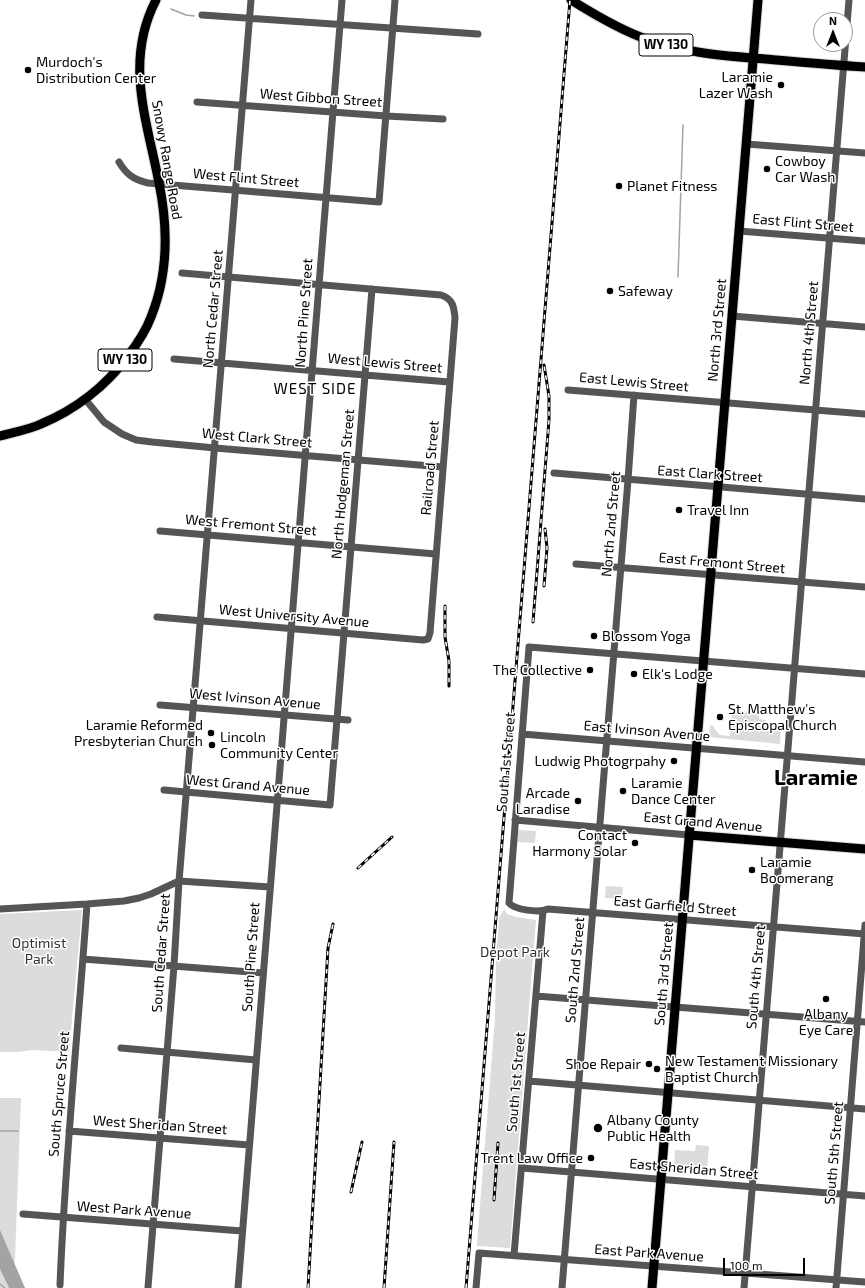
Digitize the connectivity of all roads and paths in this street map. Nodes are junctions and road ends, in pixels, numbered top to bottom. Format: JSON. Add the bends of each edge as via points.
{"nodes":[{"id":1,"x":156,"y":0,"type":"edge"},
{"id":2,"x":252,"y":0,"type":"edge"},
{"id":3,"x":342,"y":0,"type":"edge"},
{"id":4,"x":395,"y":0,"type":"edge"},
{"id":5,"x":571,"y":0,"type":"edge"},
{"id":6,"x":758,"y":0,"type":"edge"},
{"id":7,"x":849,"y":0,"type":"edge"},
{"id":8,"x":202,"y":15,"type":"dead end"},
{"id":9,"x":250,"y":18,"type":"junction"},
{"id":10,"x":339,"y":25,"type":"junction"},
{"id":11,"x":392,"y":29,"type":"junction"},
{"id":12,"x":478,"y":34,"type":"dead end"},
{"id":13,"x":754,"y":58,"type":"junction"},
{"id":14,"x":844,"y":65,"type":"junction"},
{"id":15,"x":865,"y":66,"type":"edge"},
{"id":16,"x":197,"y":102,"type":"dead end"},
{"id":17,"x":243,"y":105,"type":"junction"},
{"id":18,"x":332,"y":112,"type":"junction"},
{"id":19,"x":386,"y":116,"type":"junction"},
{"id":20,"x":443,"y":119,"type":"dead end"},
{"id":21,"x":746,"y":144,"type":"junction"},
{"id":22,"x":836,"y":151,"type":"junction"},
{"id":23,"x":865,"y":153,"type":"edge"},
{"id":24,"x":119,"y":162,"type":"dead end"},
{"id":25,"x":159,"y":184,"type":"junction"},
{"id":26,"x":236,"y":191,"type":"junction"},
{"id":27,"x":325,"y":198,"type":"junction"},
{"id":28,"x":739,"y":231,"type":"junction"},
{"id":29,"x":829,"y":238,"type":"junction"},
{"id":30,"x":865,"y":241,"type":"edge"},
{"id":31,"x":182,"y":272,"type":"dead end"},
{"id":32,"x":229,"y":276,"type":"junction"},
{"id":33,"x":319,"y":284,"type":"junction"},
{"id":34,"x":372,"y":289,"type":"junction"},
{"id":35,"x":732,"y":316,"type":"junction"},
{"id":36,"x":822,"y":323,"type":"junction"},
{"id":37,"x":865,"y":327,"type":"edge"},
{"id":38,"x":174,"y":359,"type":"dead end"},
{"id":39,"x":222,"y":363,"type":"junction"},
{"id":40,"x":312,"y":370,"type":"junction"},
{"id":41,"x":365,"y":375,"type":"junction"},
{"id":42,"x":449,"y":382,"type":"junction"},
{"id":43,"x":568,"y":390,"type":"dead end"},
{"id":44,"x":634,"y":395,"type":"junction"},
{"id":45,"x":85,"y":399,"type":"junction"},
{"id":46,"x":725,"y":402,"type":"junction"},
{"id":47,"x":816,"y":410,"type":"junction"},
{"id":48,"x":865,"y":414,"type":"edge"},
{"id":49,"x":0,"y":436,"type":"edge"},
{"id":50,"x":215,"y":448,"type":"junction"},
{"id":51,"x":305,"y":455,"type":"junction"},
{"id":52,"x":358,"y":460,"type":"junction"},
{"id":53,"x":443,"y":466,"type":"junction"},
{"id":54,"x":554,"y":474,"type":"dead end"},
{"id":55,"x":628,"y":480,"type":"junction"},
{"id":56,"x":718,"y":487,"type":"junction"},
{"id":57,"x":808,"y":494,"type":"junction"},
{"id":58,"x":865,"y":499,"type":"edge"},
{"id":59,"x":160,"y":531,"type":"dead end"},
{"id":60,"x":208,"y":535,"type":"junction"},
{"id":61,"x":299,"y":542,"type":"junction"},
{"id":62,"x":351,"y":547,"type":"junction"},
{"id":63,"x":436,"y":554,"type":"junction"},
{"id":64,"x":576,"y":564,"type":"dead end"},
{"id":65,"x":621,"y":568,"type":"junction"},
{"id":66,"x":711,"y":575,"type":"junction"},
{"id":67,"x":801,"y":582,"type":"junction"},
{"id":68,"x":865,"y":587,"type":"edge"},
{"id":69,"x":158,"y":617,"type":"dead end"},
{"id":70,"x":201,"y":621,"type":"junction"},
{"id":71,"x":291,"y":629,"type":"junction"},
{"id":72,"x":344,"y":633,"type":"junction"},
{"id":73,"x":428,"y":639,"type":"joint"},
{"id":74,"x":614,"y":654,"type":"junction"},
{"id":75,"x":704,"y":662,"type":"junction"},
{"id":76,"x":794,"y":669,"type":"junction"},
{"id":77,"x":865,"y":674,"type":"edge"},
{"id":78,"x":160,"y":705,"type":"dead end"},
{"id":79,"x":193,"y":707,"type":"junction"},
{"id":80,"x":284,"y":714,"type":"junction"},
{"id":81,"x":337,"y":719,"type":"junction"},
{"id":82,"x":348,"y":720,"type":"dead end"},
{"id":83,"x":522,"y":734,"type":"junction"},
{"id":84,"x":606,"y":741,"type":"junction"},
{"id":85,"x":696,"y":748,"type":"junction"},
{"id":86,"x":787,"y":755,"type":"junction"},
{"id":87,"x":865,"y":762,"type":"edge"},
{"id":88,"x":164,"y":790,"type":"dead end"},
{"id":89,"x":187,"y":792,"type":"junction"},
{"id":90,"x":278,"y":800,"type":"junction"},
{"id":91,"x":330,"y":805,"type":"joint"},
{"id":92,"x":515,"y":820,"type":"junction"},
{"id":93,"x":599,"y":827,"type":"junction"},
{"id":94,"x":689,"y":835,"type":"junction"},
{"id":95,"x":780,"y":842,"type":"junction"},
{"id":96,"x":865,"y":849,"type":"edge"},
{"id":97,"x":179,"y":880,"type":"junction"},
{"id":98,"x":270,"y":887,"type":"junction"},
{"id":99,"x":508,"y":903,"type":"joint"},
{"id":100,"x":87,"y":904,"type":"junction"},
{"id":101,"x":0,"y":909,"type":"edge"},
{"id":102,"x":543,"y":911,"type":"junction"},
{"id":103,"x":592,"y":912,"type":"junction"},
{"id":104,"x":682,"y":920,"type":"junction"},
{"id":105,"x":865,"y":925,"type":"edge"},
{"id":106,"x":773,"y":927,"type":"junction"},
{"id":107,"x":865,"y":934,"type":"edge"},
{"id":108,"x":83,"y":959,"type":"junction"},
{"id":109,"x":174,"y":966,"type":"junction"},
{"id":110,"x":263,"y":973,"type":"junction"},
{"id":111,"x":536,"y":996,"type":"junction"},
{"id":112,"x":585,"y":1000,"type":"junction"},
{"id":113,"x":675,"y":1007,"type":"junction"},
{"id":114,"x":766,"y":1014,"type":"junction"},
{"id":115,"x":857,"y":1022,"type":"junction"},
{"id":116,"x":865,"y":1022,"type":"edge"},
{"id":117,"x":121,"y":1048,"type":"dead end"},
{"id":118,"x":166,"y":1053,"type":"junction"},
{"id":119,"x":256,"y":1060,"type":"junction"},
{"id":120,"x":529,"y":1081,"type":"junction"},
{"id":121,"x":578,"y":1085,"type":"junction"},
{"id":122,"x":668,"y":1093,"type":"junction"},
{"id":123,"x":759,"y":1100,"type":"junction"},
{"id":124,"x":850,"y":1108,"type":"junction"},
{"id":125,"x":865,"y":1109,"type":"edge"},
{"id":126,"x":69,"y":1131,"type":"junction"},
{"id":127,"x":160,"y":1138,"type":"junction"},
{"id":128,"x":249,"y":1145,"type":"junction"},
{"id":129,"x":522,"y":1168,"type":"junction"},
{"id":130,"x":571,"y":1172,"type":"junction"},
{"id":131,"x":661,"y":1179,"type":"junction"},
{"id":132,"x":752,"y":1186,"type":"junction"},
{"id":133,"x":843,"y":1194,"type":"junction"},
{"id":134,"x":865,"y":1196,"type":"edge"},
{"id":135,"x":24,"y":1214,"type":"dead end"},
{"id":136,"x":63,"y":1217,"type":"junction"},
{"id":137,"x":153,"y":1224,"type":"junction"},
{"id":138,"x":242,"y":1231,"type":"junction"},
{"id":139,"x":514,"y":1255,"type":"junction"},
{"id":140,"x":564,"y":1259,"type":"junction"},
{"id":141,"x":654,"y":1266,"type":"junction"},
{"id":142,"x":745,"y":1273,"type":"junction"},
{"id":143,"x":836,"y":1280,"type":"junction"},
{"id":144,"x":865,"y":1282,"type":"edge"},
{"id":145,"x":60,"y":1285,"type":"dead end"},
{"id":146,"x":148,"y":1287,"type":"dead end"},
{"id":147,"x":238,"y":1288,"type":"edge"},
{"id":148,"x":476,"y":1288,"type":"edge"},
{"id":149,"x":562,"y":1288,"type":"edge"},
{"id":150,"x":652,"y":1288,"type":"edge"},
{"id":151,"x":744,"y":1288,"type":"edge"},
{"id":152,"x":836,"y":1288,"type":"edge"}],
"edges":[{"from":1,"to":25,"type":"main road","name":"Snowy Range Road","number":"WY 130","via":[[143,41],[139,78]]},
{"from":2,"to":9,"type":"street","name":"North Cedar Street"},
{"from":3,"to":10,"type":"street","name":"North Pine Street"},
{"from":4,"to":11,"type":"street"},
{"from":5,"to":13,"type":"main road","number":"WY 130","via":[[612,24],[646,39],[696,51]]},
{"from":6,"to":13,"type":"main road","name":"North 3rd Street"},
{"from":7,"to":14,"type":"street","name":"North 4th Street"},
{"from":8,"to":9,"type":"street"},
{"from":9,"to":10,"type":"street"},
{"from":9,"to":17,"type":"street","name":"North Cedar Street"},
{"from":10,"to":11,"type":"street"},
{"from":10,"to":18,"type":"street","name":"North Pine Street"},
{"from":11,"to":12,"type":"street"},
{"from":11,"to":19,"type":"street"},
{"from":13,"to":14,"type":"main road"},
{"from":13,"to":21,"type":"main road","name":"North 3rd Street"},
{"from":14,"to":15,"type":"main road"},
{"from":14,"to":22,"type":"street","name":"North 4th Street"},
{"from":16,"to":17,"type":"street","name":"West Gibbon Street"},
{"from":17,"to":18,"type":"street","name":"West Gibbon Street"},
{"from":17,"to":26,"type":"street","name":"North Cedar Street"},
{"from":18,"to":19,"type":"street","name":"West Gibbon Street"},
{"from":18,"to":27,"type":"street","name":"North Pine Street"},
{"from":19,"to":20,"type":"street","name":"West Gibbon Street"},
{"from":19,"to":27,"type":"street","name":"West Flint Street","via":[[379,202]]},
{"from":21,"to":22,"type":"street"},
{"from":21,"to":28,"type":"main road","name":"North 3rd Street"},
{"from":22,"to":23,"type":"street"},
{"from":22,"to":29,"type":"street","name":"North 4th Street"},
{"from":24,"to":25,"type":"street","name":"West Flint Street","via":[[133,178]]},
{"from":25,"to":26,"type":"street","name":"West Flint Street"},
{"from":25,"to":45,"type":"main road","name":"Snowy Range Road","number":"WY 130","via":[[165,254],[162,280],[151,318],[121,366]]},
{"from":26,"to":27,"type":"street","name":"West Flint Street"},
{"from":26,"to":32,"type":"street","name":"North Cedar Street"},
{"from":27,"to":33,"type":"street","name":"North Pine Street"},
{"from":28,"to":29,"type":"street","name":"East Flint Street"},
{"from":28,"to":35,"type":"main road","name":"North 3rd Street"},
{"from":29,"to":30,"type":"street","name":"East Flint Street"},
{"from":29,"to":36,"type":"street","name":"North 4th Street"},
{"from":31,"to":32,"type":"street"},
{"from":32,"to":33,"type":"street"},
{"from":32,"to":39,"type":"street","name":"North Cedar Street"},
{"from":33,"to":34,"type":"street"},
{"from":33,"to":40,"type":"street","name":"North Pine Street"},
{"from":34,"to":41,"type":"street","name":"North Hodgeman Street"},
{"from":34,"to":42,"type":"street","name":"Railroad Street","via":[[441,295],[450,300],[455,318]]},
{"from":35,"to":36,"type":"street"},
{"from":35,"to":46,"type":"main road","name":"North 3rd Street"},
{"from":36,"to":37,"type":"street"},
{"from":36,"to":47,"type":"street","name":"North 4th Street"},
{"from":38,"to":39,"type":"street","name":"West Lewis Street"},
{"from":39,"to":40,"type":"street","name":"West Lewis Street"},
{"from":39,"to":50,"type":"street","name":"North Cedar Street"},
{"from":40,"to":41,"type":"street","name":"West Lewis Street"},
{"from":40,"to":51,"type":"street","name":"North Pine Street"},
{"from":41,"to":42,"type":"street","name":"West Lewis Street"},
{"from":41,"to":52,"type":"street","name":"North Hodgeman Street"},
{"from":42,"to":53,"type":"street","name":"Railroad Street"},
{"from":43,"to":44,"type":"street","name":"East Lewis Street"},
{"from":44,"to":46,"type":"street","name":"East Lewis Street"},
{"from":44,"to":55,"type":"street","name":"North 2nd Street"},
{"from":45,"to":49,"type":"main road","name":"Snowy Range Road","number":"WY 130","via":[[40,424]]},
{"from":45,"to":50,"type":"street","name":"West Clark Street","via":[[104,422],[129,437],[152,442]]},
{"from":46,"to":47,"type":"street","name":"East Lewis Street"},
{"from":46,"to":56,"type":"main road","name":"North 3rd Street"},
{"from":47,"to":48,"type":"street","name":"East Lewis Street"},
{"from":47,"to":57,"type":"street","name":"North 4th Street"},
{"from":50,"to":51,"type":"street","name":"West Clark Street"},
{"from":50,"to":60,"type":"street","name":"North Cedar Street"},
{"from":51,"to":52,"type":"street","name":"West Clark Street"},
{"from":51,"to":61,"type":"street","name":"North Pine Street"},
{"from":52,"to":53,"type":"street","name":"West Clark Street"},
{"from":52,"to":62,"type":"street","name":"North Hodgeman Street"},
{"from":53,"to":63,"type":"street","name":"Railroad Street"},
{"from":54,"to":55,"type":"street","name":"East Clark Street"},
{"from":55,"to":56,"type":"street","name":"East Clark Street"},
{"from":55,"to":65,"type":"street","name":"North 2nd Street"},
{"from":56,"to":57,"type":"street","name":"East Clark Street"},
{"from":56,"to":66,"type":"main road","name":"North 3rd Street"},
{"from":57,"to":58,"type":"street","name":"East Clark Street"},
{"from":57,"to":67,"type":"street","name":"North 4th Street"},
{"from":59,"to":60,"type":"street","name":"West Fremont Street"},
{"from":60,"to":61,"type":"street","name":"West Fremont Street"},
{"from":60,"to":70,"type":"street","name":"North Cedar Street"},
{"from":61,"to":62,"type":"street","name":"West Fremont Street"},
{"from":61,"to":71,"type":"street","name":"North Pine Street"},
{"from":62,"to":63,"type":"street","name":"West Fremont Street"},
{"from":62,"to":72,"type":"street","name":"North Hodgeman Street"},
{"from":63,"to":73,"type":"street","name":"Railroad Street"},
{"from":64,"to":65,"type":"street","name":"East Fremont Street"},
{"from":65,"to":66,"type":"street","name":"East Fremont Street"},
{"from":65,"to":74,"type":"street","name":"North 2nd Street"},
{"from":66,"to":67,"type":"street","name":"East Fremont Street"},
{"from":66,"to":75,"type":"main road","name":"North 3rd Street"},
{"from":67,"to":68,"type":"street","name":"East Fremont Street"},
{"from":67,"to":76,"type":"street","name":"North 4th Street"},
{"from":69,"to":70,"type":"street","name":"West University Avenue"},
{"from":70,"to":71,"type":"street","name":"West University Avenue"},
{"from":70,"to":79,"type":"street","name":"South Cedar Street"},
{"from":71,"to":72,"type":"street","name":"West University Avenue"},
{"from":71,"to":80,"type":"street","name":"South Pine Street"},
{"from":72,"to":73,"type":"street","name":"West University Avenue"},
{"from":72,"to":81,"type":"street","name":"North Hodgeman Street"},
{"from":74,"to":75,"type":"street"},
{"from":74,"to":83,"type":"street","name":"South 1st Street","via":[[529,647]]},
{"from":74,"to":84,"type":"street","name":"South 2nd Street"},
{"from":75,"to":76,"type":"street"},
{"from":75,"to":85,"type":"main road","name":"South 3rd Street"},
{"from":76,"to":77,"type":"street"},
{"from":76,"to":86,"type":"street","name":"South 4th Street"},
{"from":78,"to":79,"type":"street","name":"West Ivinson Avenue"},
{"from":79,"to":80,"type":"street","name":"West Ivinson Avenue"},
{"from":79,"to":89,"type":"street","name":"South Cedar Street"},
{"from":80,"to":81,"type":"street","name":"West Ivinson Avenue"},
{"from":80,"to":90,"type":"street","name":"South Pine Street"},
{"from":81,"to":82,"type":"street","name":"West Ivinson Avenue"},
{"from":81,"to":91,"type":"street","name":"North Hodgeman Street"},
{"from":83,"to":84,"type":"street","name":"East Ivinson Avenue"},
{"from":83,"to":92,"type":"street","name":"South 1st Street"},
{"from":84,"to":85,"type":"street","name":"East Ivinson Avenue"},
{"from":84,"to":93,"type":"street","name":"South 2nd Street"},
{"from":85,"to":86,"type":"street","name":"East Ivinson Avenue"},
{"from":85,"to":94,"type":"main road","name":"South 3rd Street"},
{"from":86,"to":87,"type":"street","name":"East Ivinson Avenue"},
{"from":86,"to":95,"type":"street","name":"South 4th Street"},
{"from":88,"to":89,"type":"street","name":"West Grand Avenue"},
{"from":89,"to":90,"type":"street","name":"West Grand Avenue"},
{"from":89,"to":97,"type":"street","name":"South Cedar Street"},
{"from":90,"to":91,"type":"street","name":"West Grand Avenue"},
{"from":90,"to":98,"type":"street","name":"South Pine Street"},
{"from":92,"to":93,"type":"street","name":"East Grand Avenue"},
{"from":92,"to":99,"type":"street","name":"South 1st Street"},
{"from":93,"to":94,"type":"street","name":"East Grand Avenue"},
{"from":93,"to":103,"type":"street","name":"South 2nd Street"},
{"from":94,"to":95,"type":"main road","name":"East Grand Avenue"},
{"from":94,"to":104,"type":"main road","name":"South 3rd Street"},
{"from":95,"to":96,"type":"main road","name":"East Grand Avenue"},
{"from":95,"to":106,"type":"street","name":"South 4th Street"},
{"from":97,"to":98,"type":"street"},
{"from":97,"to":100,"type":"street","via":[[139,898]]},
{"from":97,"to":109,"type":"street","name":"South Cedar Street"},
{"from":98,"to":110,"type":"street","name":"South Pine Street"},
{"from":99,"to":102,"type":"street","name":"East Garfield Street"},
{"from":100,"to":101,"type":"street"},
{"from":100,"to":108,"type":"street","name":"South Spruce Street"},
{"from":102,"to":103,"type":"street","name":"East Garfield Street","via":[[548,909]]},
{"from":102,"to":111,"type":"street","name":"South 1st Street"},
{"from":103,"to":104,"type":"street","name":"East Garfield Street"},
{"from":103,"to":112,"type":"street","name":"South 2nd Street"},
{"from":104,"to":106,"type":"street","name":"East Garfield Street"},
{"from":104,"to":113,"type":"main road","name":"South 3rd Street"},
{"from":105,"to":107,"type":"street","name":"South 5th Street"},
{"from":106,"to":107,"type":"street","name":"East Garfield Street"},
{"from":106,"to":114,"type":"street","name":"South 4th Street"},
{"from":107,"to":115,"type":"street","name":"South 5th Street"},
{"from":108,"to":109,"type":"street"},
{"from":108,"to":126,"type":"street","name":"South Spruce Street"},
{"from":109,"to":110,"type":"street"},
{"from":109,"to":118,"type":"street","name":"South Cedar Street"},
{"from":110,"to":119,"type":"street","name":"South Pine Street"},
{"from":111,"to":112,"type":"street"},
{"from":111,"to":120,"type":"street","name":"South 1st Street"},
{"from":112,"to":113,"type":"street"},
{"from":112,"to":121,"type":"street","name":"South 2nd Street"},
{"from":113,"to":114,"type":"street"},
{"from":113,"to":122,"type":"main road","name":"South 3rd Street"},
{"from":114,"to":115,"type":"street"},
{"from":114,"to":123,"type":"street","name":"South 4th Street"},
{"from":115,"to":116,"type":"street"},
{"from":115,"to":124,"type":"street","name":"South 5th Street"},
{"from":117,"to":118,"type":"street"},
{"from":118,"to":119,"type":"street"},
{"from":118,"to":127,"type":"street","name":"South Cedar Street"},
{"from":119,"to":128,"type":"street","name":"South Pine Street"},
{"from":120,"to":121,"type":"street"},
{"from":120,"to":129,"type":"street","name":"South 1st Street"},
{"from":121,"to":122,"type":"street"},
{"from":121,"to":130,"type":"street","name":"South 2nd Street"},
{"from":122,"to":123,"type":"street"},
{"from":122,"to":131,"type":"main road","name":"South 3rd Street"},
{"from":123,"to":124,"type":"street"},
{"from":123,"to":132,"type":"street","name":"South 4th Street"},
{"from":124,"to":125,"type":"street"},
{"from":124,"to":133,"type":"street","name":"South 5th Street"},
{"from":126,"to":127,"type":"street","name":"West Sheridan Street"},
{"from":126,"to":136,"type":"street","name":"South Spruce Street"},
{"from":127,"to":128,"type":"street","name":"West Sheridan Street"},
{"from":127,"to":137,"type":"street","name":"South Cedar Street"},
{"from":128,"to":138,"type":"street","name":"South Pine Street"},
{"from":129,"to":130,"type":"street","name":"East Sheridan Street"},
{"from":129,"to":139,"type":"street","name":"South 1st Street"},
{"from":130,"to":131,"type":"street","name":"East Sheridan Street"},
{"from":130,"to":140,"type":"street","name":"South 2nd Street"},
{"from":131,"to":132,"type":"street","name":"East Sheridan Street"},
{"from":131,"to":141,"type":"main road","name":"South 3rd Street"},
{"from":132,"to":133,"type":"street","name":"East Sheridan Street"},
{"from":132,"to":142,"type":"street","name":"South 4th Street"},
{"from":133,"to":134,"type":"street","name":"East Sheridan Street"},
{"from":133,"to":143,"type":"street","name":"South 5th Street"},
{"from":135,"to":136,"type":"street","name":"West Park Avenue"},
{"from":136,"to":137,"type":"street","name":"West Park Avenue"},
{"from":136,"to":145,"type":"street","name":"South Spruce Street"},
{"from":137,"to":138,"type":"street","name":"West Park Avenue"},
{"from":137,"to":146,"type":"street","name":"South Cedar Street"},
{"from":138,"to":147,"type":"street","name":"South Pine Street"},
{"from":139,"to":140,"type":"street","name":"East Park Avenue"},
{"from":139,"to":148,"type":"street","name":"East Park Avenue","via":[[479,1253]]},
{"from":140,"to":141,"type":"street","name":"East Park Avenue"},
{"from":140,"to":149,"type":"street","name":"South 2nd Street"},
{"from":141,"to":142,"type":"street","name":"East Park Avenue"},
{"from":141,"to":150,"type":"main road","name":"South 3rd Street"},
{"from":142,"to":143,"type":"street","name":"East Park Avenue"},
{"from":142,"to":151,"type":"street","name":"South 4th Street"},
{"from":143,"to":144,"type":"street","name":"East Park Avenue"},
{"from":143,"to":152,"type":"street","name":"South 5th Street"}]}
